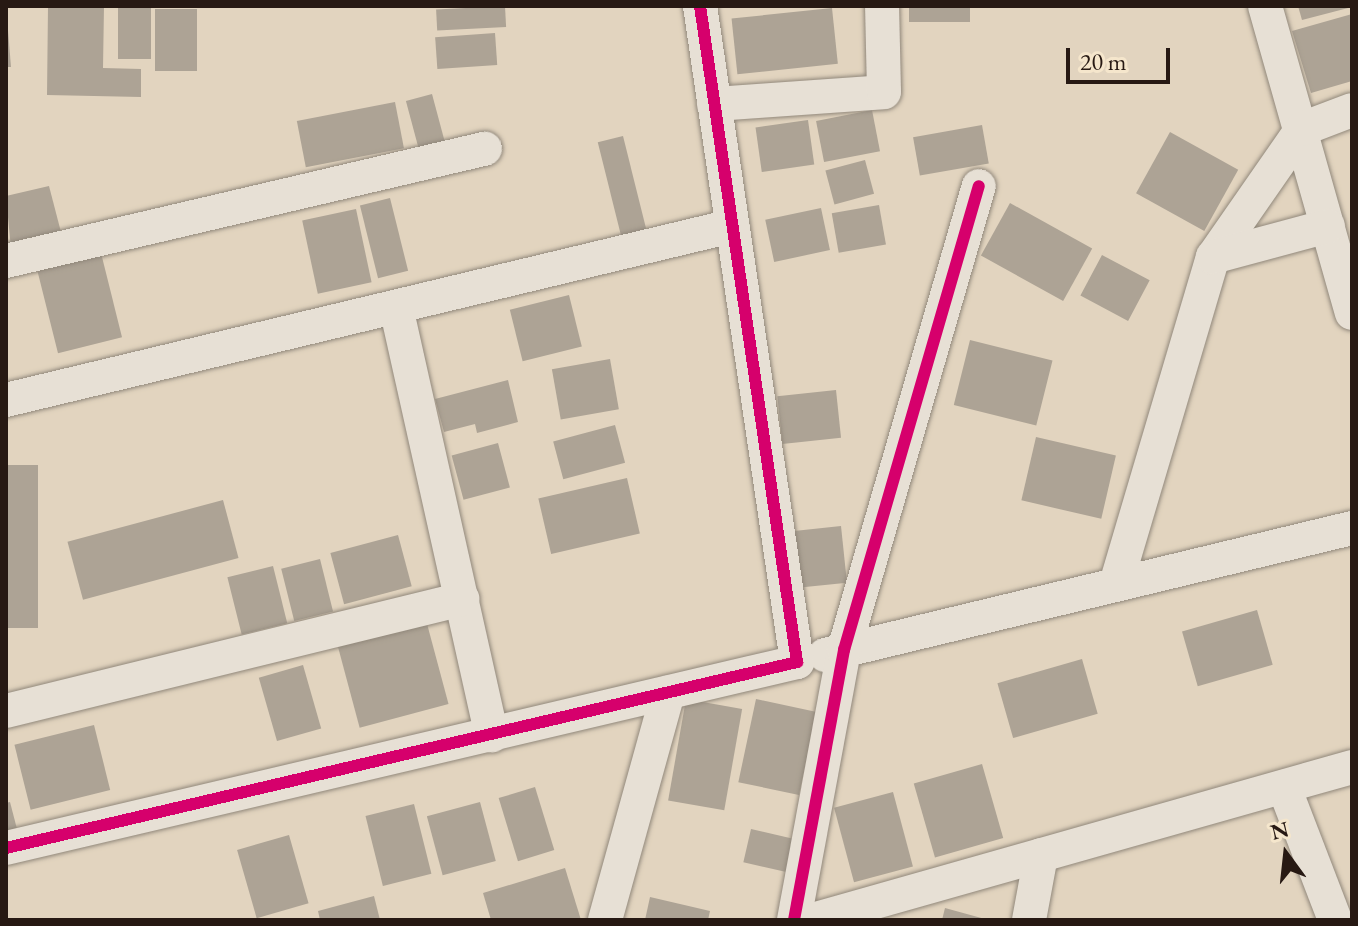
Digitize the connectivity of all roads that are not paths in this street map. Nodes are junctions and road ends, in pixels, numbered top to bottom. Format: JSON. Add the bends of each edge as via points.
{"nodes":[{"id":1,"x":700,"y":6,"type":"edge"},
{"id":2,"x":882,"y":6,"type":"edge"},
{"id":3,"x":1265,"y":6,"type":"edge"},
{"id":4,"x":714,"y":104,"type":"junction"},
{"id":5,"x":1352,"y":110,"type":"edge"},
{"id":6,"x":1302,"y":129,"type":"junction"},
{"id":7,"x":485,"y":149,"type":"dead end"},
{"id":8,"x":979,"y":186,"type":"dead end"},
{"id":9,"x":732,"y":226,"type":"junction"},
{"id":10,"x":1328,"y":226,"type":"junction"},
{"id":11,"x":1213,"y":257,"type":"junction"},
{"id":12,"x":6,"y":261,"type":"edge"},
{"id":13,"x":396,"y":307,"type":"junction"},
{"id":14,"x":1352,"y":313,"type":"edge"},
{"id":15,"x":6,"y":400,"type":"edge"},
{"id":16,"x":1352,"y":528,"type":"edge"},
{"id":17,"x":1116,"y":584,"type":"junction"},
{"id":18,"x":462,"y":599,"type":"junction"},
{"id":19,"x":844,"y":650,"type":"junction"},
{"id":20,"x":797,"y":662,"type":"junction"},
{"id":21,"x":668,"y":693,"type":"junction"},
{"id":22,"x":6,"y":711,"type":"edge"},
{"id":23,"x":492,"y":735,"type":"junction"},
{"id":24,"x":1352,"y":767,"type":"edge"},
{"id":25,"x":1284,"y":787,"type":"junction"},
{"id":26,"x":6,"y":848,"type":"edge"},
{"id":27,"x":1041,"y":855,"type":"junction"},
{"id":28,"x":605,"y":920,"type":"edge"},
{"id":29,"x":794,"y":920,"type":"edge"},
{"id":30,"x":812,"y":920,"type":"edge"},
{"id":31,"x":1029,"y":920,"type":"edge"},
{"id":32,"x":1335,"y":920,"type":"edge"}],
"edges":[{"from":1,"to":4,"type":"street"},
{"from":2,"to":4,"type":"street","via":[[884,92]]},
{"from":3,"to":6,"type":"street"},
{"from":4,"to":9,"type":"street"},
{"from":5,"to":6,"type":"street"},
{"from":6,"to":10,"type":"street"},
{"from":6,"to":11,"type":"street"},
{"from":7,"to":12,"type":"street"},
{"from":8,"to":19,"type":"street"},
{"from":9,"to":13,"type":"street"},
{"from":9,"to":20,"type":"street"},
{"from":10,"to":11,"type":"street"},
{"from":10,"to":14,"type":"street"},
{"from":11,"to":17,"type":"street"},
{"from":13,"to":15,"type":"street"},
{"from":13,"to":18,"type":"street"},
{"from":16,"to":17,"type":"street"},
{"from":17,"to":19,"type":"street"},
{"from":18,"to":22,"type":"street"},
{"from":18,"to":23,"type":"street"},
{"from":19,"to":20,"type":"street"},
{"from":19,"to":29,"type":"street"},
{"from":20,"to":21,"type":"street"},
{"from":21,"to":23,"type":"street"},
{"from":21,"to":28,"type":"street"},
{"from":23,"to":26,"type":"street"},
{"from":24,"to":25,"type":"street"},
{"from":25,"to":27,"type":"street"},
{"from":25,"to":32,"type":"street"},
{"from":27,"to":30,"type":"street"},
{"from":27,"to":31,"type":"street"}]}
